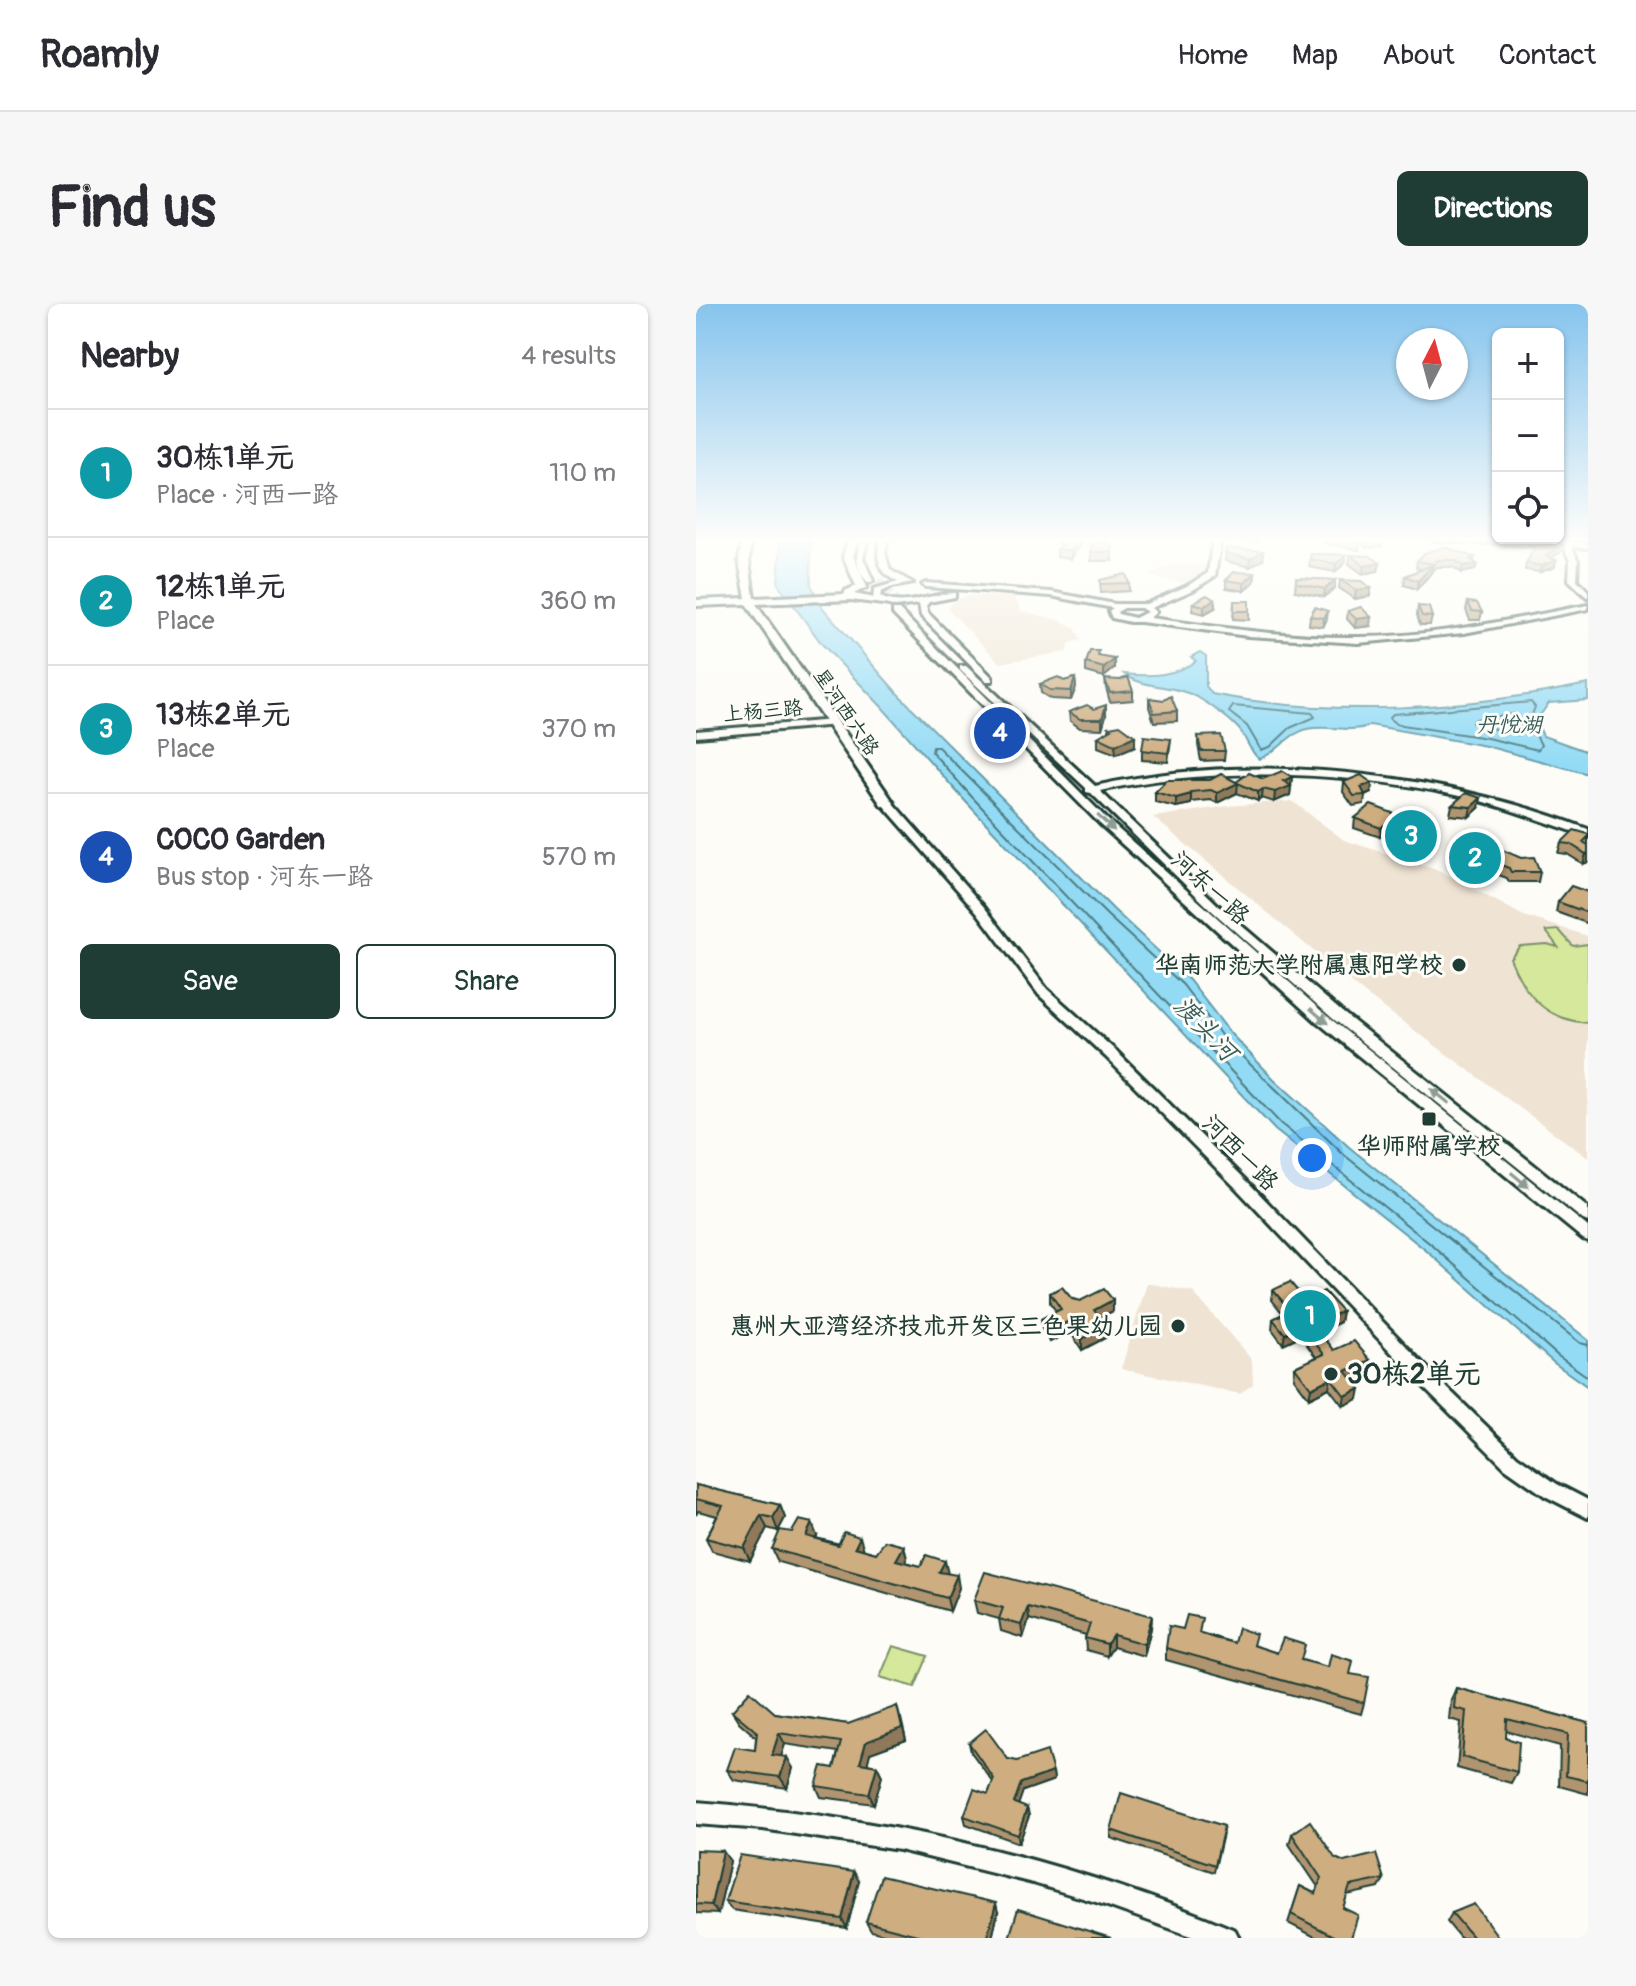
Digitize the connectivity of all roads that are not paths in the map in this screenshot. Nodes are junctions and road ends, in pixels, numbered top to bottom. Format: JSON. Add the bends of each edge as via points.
{"nodes":[{"id":1,"x":759,"y":614,"type":"edge"},
{"id":2,"x":893,"y":614,"type":"tunnel mouth"},
{"id":3,"x":903,"y":614,"type":"tunnel mouth"},
{"id":4,"x":903,"y":614,"type":"tunnel mouth"},
{"id":5,"x":924,"y":614,"type":"tunnel mouth"},
{"id":6,"x":1115,"y":614,"type":"edge"},
{"id":7,"x":1144,"y":614,"type":"edge"},
{"id":8,"x":1156,"y":614,"type":"edge"},
{"id":9,"x":1530,"y":614,"type":"edge"},
{"id":10,"x":1547,"y":614,"type":"edge"},
{"id":11,"x":1139,"y":619,"type":"junction"},
{"id":12,"x":834,"y":723,"type":"junction"},
{"id":13,"x":1009,"y":729,"type":"junction"},
{"id":14,"x":1033,"y":731,"type":"junction"},
{"id":15,"x":696,"y":734,"type":"edge"},
{"id":16,"x":1097,"y":792,"type":"junction"},
{"id":17,"x":1079,"y":797,"type":"junction"},
{"id":18,"x":887,"y":803,"type":"joint"},
{"id":19,"x":1588,"y":833,"type":"edge"},
{"id":20,"x":1588,"y":841,"type":"edge"},
{"id":21,"x":1588,"y":1216,"type":"edge"},
{"id":22,"x":1588,"y":1235,"type":"edge"},
{"id":23,"x":1588,"y":1509,"type":"edge"},
{"id":24,"x":696,"y":1813,"type":"edge"},
{"id":25,"x":1227,"y":1938,"type":"edge"}],
"edges":[{"from":1,"to":12,"type":"street","name":"星河西六路"},
{"from":2,"to":13,"type":"street","via":[[966,697]]},
{"from":3,"to":13,"type":"street","name":"河东一路"},
{"from":4,"to":14,"type":"street","name":"河东一路"},
{"from":5,"to":14,"type":"street","via":[[1010,700]]},
{"from":6,"to":11,"type":"street"},
{"from":7,"to":11,"type":"street"},
{"from":8,"to":9,"type":"street","via":[[1241,631],[1342,636],[1433,632]]},
{"from":10,"to":11,"type":"street","via":[[1464,631],[1358,640],[1263,636]]},
{"from":12,"to":15,"type":"street","name":"上杨三路"},
{"from":12,"to":18,"type":"street","name":"星河西六路"},
{"from":13,"to":17,"type":"street","name":"河东一路"},
{"from":14,"to":16,"type":"street","name":"河东一路"},
{"from":16,"to":17,"type":"street"},
{"from":16,"to":19,"type":"street","via":[[1129,781],[1176,775],[1360,776],[1486,798]]},
{"from":16,"to":20,"type":"street","via":[[1239,780],[1382,783],[1469,799]]},
{"from":21,"to":16,"type":"street","name":"河东一路","one_way":true,"via":[[1337,1015],[1215,908]]},
{"from":17,"to":22,"type":"street","name":"河东一路","one_way":true,"via":[[1321,1018]]},
{"from":18,"to":23,"type":"street","name":"河西一路","via":[[981,910],[1043,992],[1242,1185],[1432,1384],[1511,1462]]},
{"from":24,"to":25,"type":"street","via":[[910,1842],[1049,1878]]}]}
